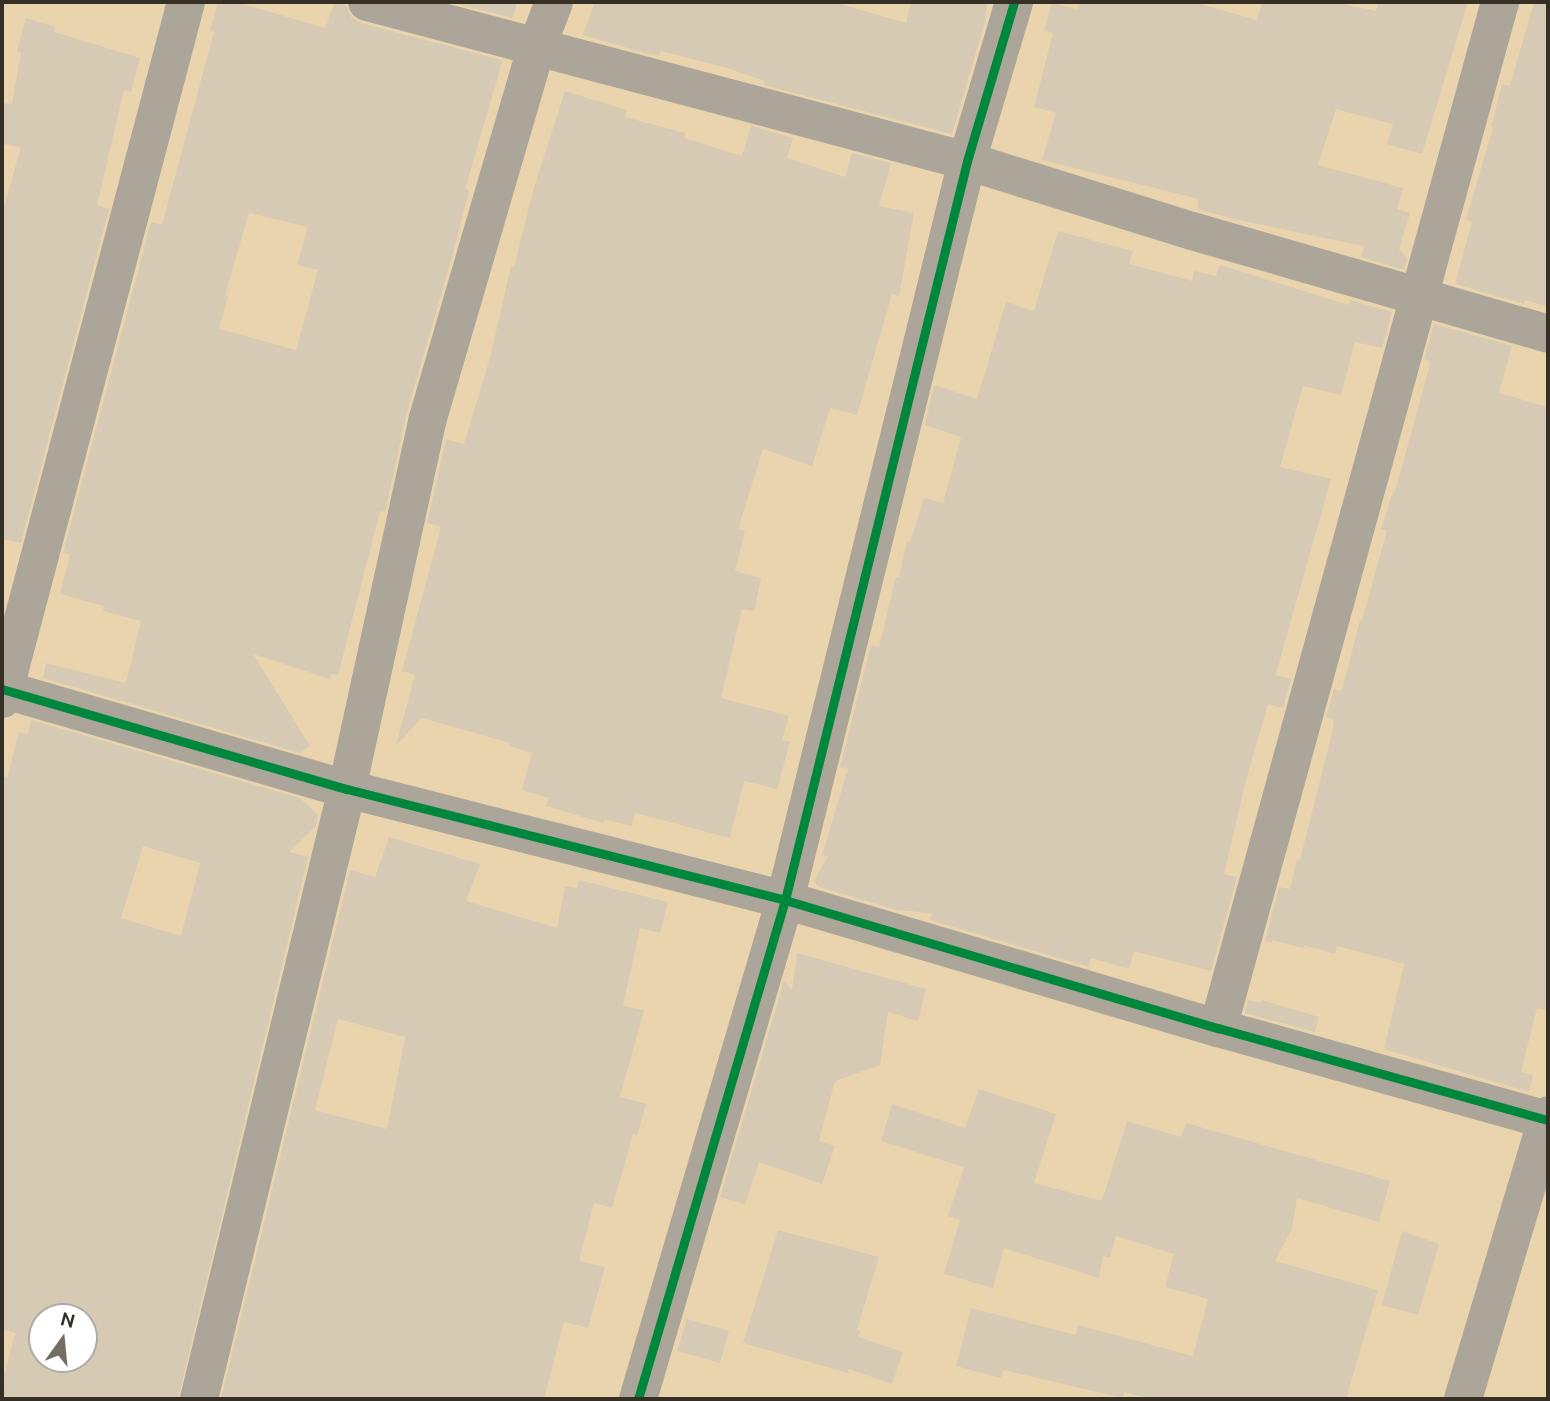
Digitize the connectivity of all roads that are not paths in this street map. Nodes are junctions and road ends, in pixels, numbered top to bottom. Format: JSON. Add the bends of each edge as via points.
{"nodes":[{"id":1,"x":186,"y":2,"type":"edge"},
{"id":2,"x":367,"y":2,"type":"edge"},
{"id":3,"x":554,"y":2,"type":"edge"},
{"id":4,"x":1014,"y":2,"type":"edge"},
{"id":5,"x":1500,"y":2,"type":"edge"},
{"id":6,"x":536,"y":49,"type":"junction"},
{"id":7,"x":967,"y":160,"type":"junction"},
{"id":8,"x":1419,"y":295,"type":"junction"},
{"id":9,"x":1548,"y":334,"type":"edge"},
{"id":10,"x":3,"y":692,"type":"edge"},
{"id":11,"x":347,"y":789,"type":"junction"},
{"id":12,"x":785,"y":900,"type":"junction"},
{"id":13,"x":1218,"y":1028,"type":"junction"},
{"id":14,"x":1548,"y":1118,"type":"edge"},
{"id":15,"x":199,"y":1399,"type":"edge"},
{"id":16,"x":638,"y":1399,"type":"edge"},
{"id":17,"x":1463,"y":1399,"type":"edge"}],
"edges":[{"from":1,"to":10,"type":"street"},
{"from":2,"to":6,"type":"street"},
{"from":3,"to":6,"type":"street"},
{"from":4,"to":7,"type":"street"},
{"from":5,"to":8,"type":"street"},
{"from":6,"to":7,"type":"street"},
{"from":6,"to":11,"type":"street","via":[[428,418]]},
{"from":7,"to":8,"type":"street","via":[[1192,231]]},
{"from":7,"to":12,"type":"street"},
{"from":8,"to":9,"type":"street"},
{"from":8,"to":13,"type":"street"},
{"from":10,"to":11,"type":"street"},
{"from":11,"to":12,"type":"street"},
{"from":11,"to":15,"type":"street"},
{"from":12,"to":13,"type":"street"},
{"from":12,"to":16,"type":"street"},
{"from":13,"to":14,"type":"street"},
{"from":14,"to":17,"type":"street"}]}
